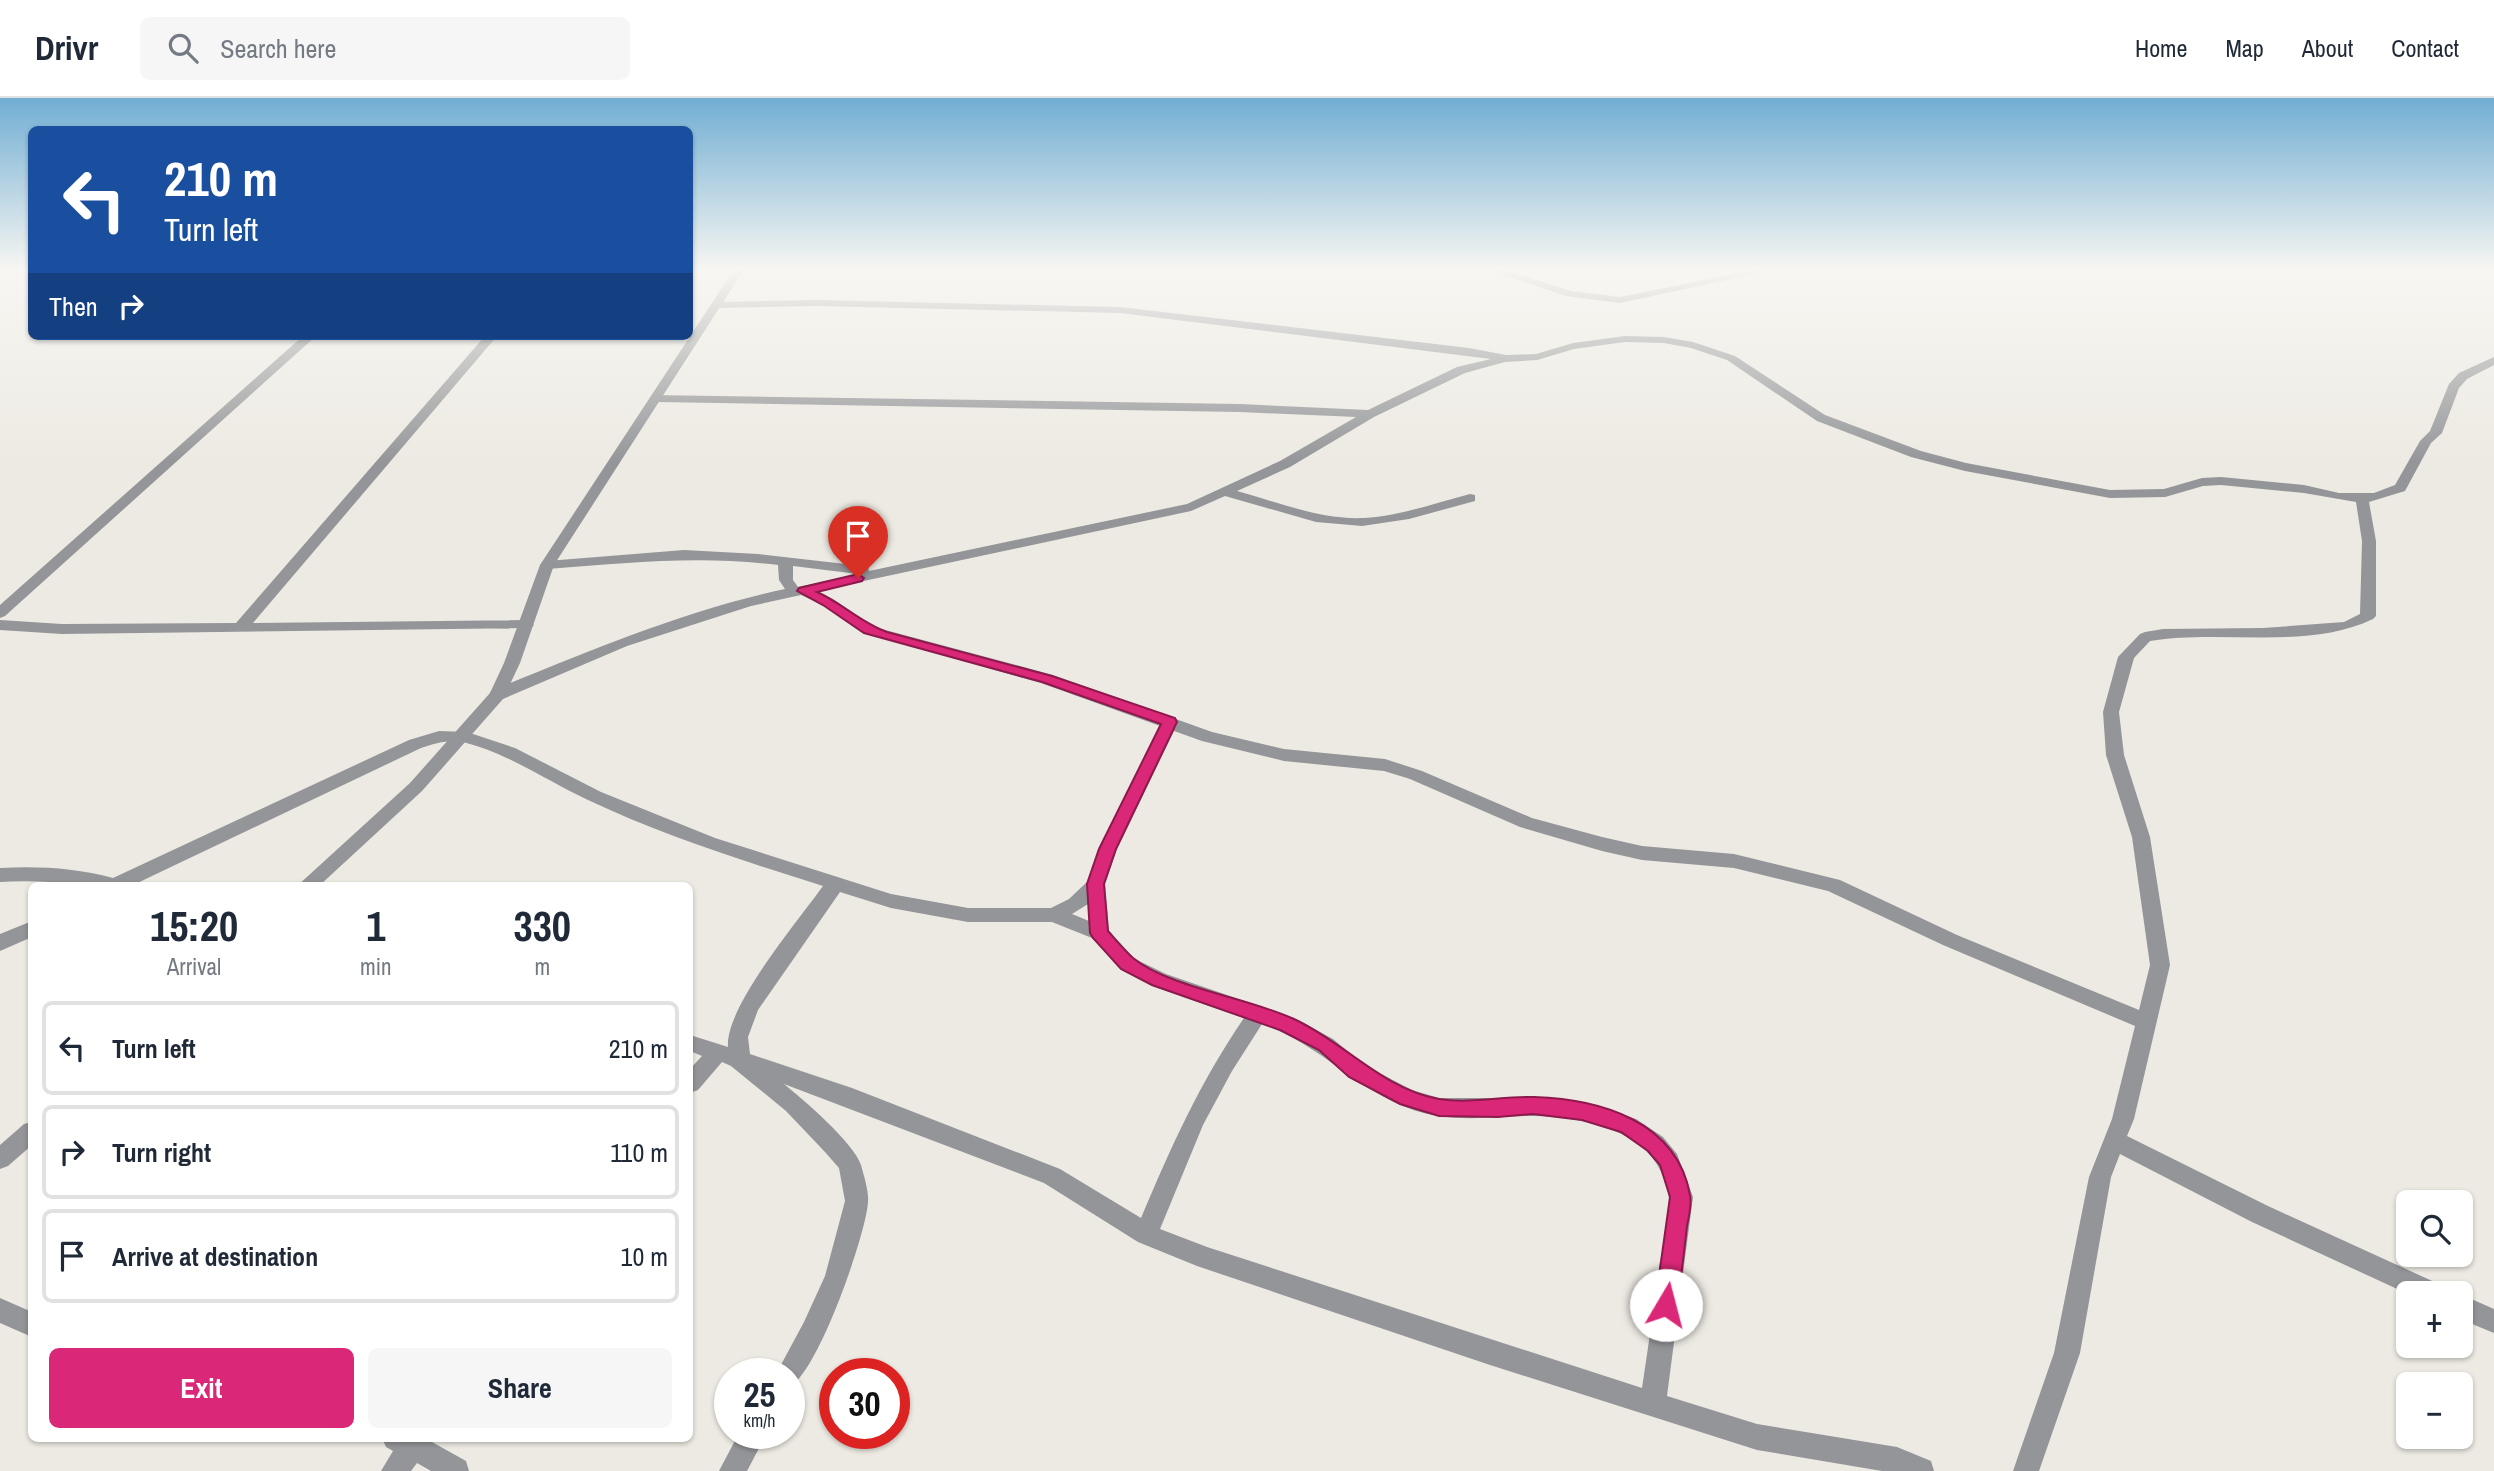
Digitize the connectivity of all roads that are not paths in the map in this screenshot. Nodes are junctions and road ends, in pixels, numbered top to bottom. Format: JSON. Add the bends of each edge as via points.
{"nodes":[{"id":1,"x":697,"y":335,"type":"edge"},
{"id":2,"x":1333,"y":335,"type":"edge"},
{"id":3,"x":306,"y":340,"type":"edge"},
{"id":4,"x":488,"y":340,"type":"edge"},
{"id":5,"x":1505,"y":359,"type":"junction"},
{"id":6,"x":2494,"y":361,"type":"edge"},
{"id":7,"x":657,"y":398,"type":"junction"},
{"id":8,"x":1370,"y":414,"type":"junction"},
{"id":9,"x":1224,"y":492,"type":"junction"},
{"id":10,"x":1470,"y":498,"type":"dead end"},
{"id":11,"x":2362,"y":498,"type":"junction"},
{"id":12,"x":1266,"y":502,"type":"junction"},
{"id":13,"x":1191,"y":507,"type":"junction"},
{"id":14,"x":785,"y":561,"type":"junction"},
{"id":15,"x":547,"y":565,"type":"junction"},
{"id":16,"x":884,"y":571,"type":"junction"},
{"id":17,"x":799,"y":592,"type":"junction"},
{"id":18,"x":0,"y":613,"type":"edge"},
{"id":19,"x":0,"y":625,"type":"edge"},
{"id":20,"x":526,"y":625,"type":"junction"},
{"id":21,"x":241,"y":627,"type":"junction"},
{"id":22,"x":497,"y":695,"type":"junction"},
{"id":23,"x":1170,"y":722,"type":"junction"},
{"id":24,"x":461,"y":736,"type":"junction"},
{"id":25,"x":0,"y":875,"type":"edge"},
{"id":26,"x":103,"y":882,"type":"edge"},
{"id":27,"x":119,"y":882,"type":"edge"},
{"id":28,"x":310,"y":882,"type":"edge"},
{"id":29,"x":835,"y":884,"type":"junction"},
{"id":30,"x":1096,"y":884,"type":"junction"},
{"id":31,"x":1054,"y":915,"type":"junction"},
{"id":32,"x":28,"y":930,"type":"edge"},
{"id":33,"x":1099,"y":933,"type":"junction"},
{"id":34,"x":0,"y":943,"type":"edge"},
{"id":35,"x":1257,"y":1015,"type":"junction"},
{"id":36,"x":2146,"y":1022,"type":"junction"},
{"id":37,"x":693,"y":1044,"type":"edge"},
{"id":38,"x":717,"y":1053,"type":"junction"},
{"id":39,"x":740,"y":1062,"type":"junction"},
{"id":40,"x":693,"y":1081,"type":"edge"},
{"id":41,"x":28,"y":1134,"type":"edge"},
{"id":42,"x":2114,"y":1140,"type":"junction"},
{"id":43,"x":0,"y":1159,"type":"edge"},
{"id":44,"x":1146,"y":1234,"type":"junction"},
{"id":45,"x":2406,"y":1281,"type":"edge"},
{"id":46,"x":0,"y":1310,"type":"edge"},
{"id":47,"x":2473,"y":1312,"type":"edge"},
{"id":48,"x":2494,"y":1321,"type":"edge"},
{"id":49,"x":28,"y":1323,"type":"edge"},
{"id":50,"x":798,"y":1358,"type":"edge"},
{"id":51,"x":1653,"y":1405,"type":"junction"},
{"id":52,"x":409,"y":1442,"type":"edge"},
{"id":53,"x":412,"y":1442,"type":"edge"},
{"id":54,"x":745,"y":1449,"type":"edge"},
{"id":55,"x":394,"y":1471,"type":"edge"},
{"id":56,"x":456,"y":1471,"type":"edge"},
{"id":57,"x":732,"y":1471,"type":"edge"},
{"id":58,"x":1921,"y":1471,"type":"edge"},
{"id":59,"x":2026,"y":1471,"type":"edge"}],
"edges":[{"from":1,"to":7,"type":"street"},
{"from":2,"to":5,"type":"street"},
{"from":3,"to":18,"type":"street"},
{"from":4,"to":21,"type":"street"},
{"from":5,"to":8,"type":"street","via":[[1461,370]]},
{"from":5,"to":11,"type":"street","via":[[1537,357],[1594,343],[1664,340],[1731,358],[1821,418],[1965,467],[2110,494],[2165,493],[2202,482],[2234,481]]},
{"from":6,"to":11,"type":"street","via":[[2463,376],[2453,387],[2436,433],[2426,441],[2400,488]]},
{"from":7,"to":8,"type":"street"},
{"from":7,"to":15,"type":"street"},
{"from":8,"to":9,"type":"street","via":[[1284,464]]},
{"from":9,"to":12,"type":"street"},
{"from":9,"to":13,"type":"street"},
{"from":10,"to":12,"type":"street","via":[[1379,521],[1353,522]]},
{"from":11,"to":36,"type":"street","via":[[2369,541],[2368,615],[2347,626],[2145,637],[2126,657],[2111,712],[2115,755],[2141,837],[2160,965]]},
{"from":12,"to":13,"type":"street"},
{"from":13,"to":16,"type":"street"},
{"from":14,"to":15,"type":"street","via":[[684,554]]},
{"from":14,"to":16,"type":"street"},
{"from":14,"to":17,"type":"street","via":[[786,580]]},
{"from":15,"to":20,"type":"street"},
{"from":16,"to":17,"type":"street"},
{"from":17,"to":22,"type":"street","via":[[684,621]]},
{"from":17,"to":23,"type":"street","via":[[828,602],[882,635],[1047,679]]},
{"from":19,"to":21,"type":"street"},
{"from":20,"to":21,"type":"street"},
{"from":20,"to":22,"type":"street"},
{"from":22,"to":24,"type":"street"},
{"from":23,"to":30,"type":"street","via":[[1108,849]]},
{"from":23,"to":36,"type":"street","via":[[1258,750],[1385,765],[1526,822],[1602,844],[1642,853],[1734,861],[1832,885]]},
{"from":24,"to":27,"type":"street","via":[[415,744]]},
{"from":24,"to":28,"type":"street","via":[[416,788]]},
{"from":24,"to":29,"type":"street","via":[[509,752],[595,796],[709,843]]},
{"from":25,"to":26,"type":"street","via":[[30,873]]},
{"from":29,"to":31,"type":"street","via":[[891,901],[968,915]]},
{"from":29,"to":39,"type":"street","via":[[749,1007],[738,1037]]},
{"from":30,"to":31,"type":"street","via":[[1076,904]]},
{"from":30,"to":33,"type":"street"},
{"from":31,"to":33,"type":"street"},
{"from":32,"to":34,"type":"street"},
{"from":33,"to":35,"type":"street","via":[[1119,957],[1143,972]]},
{"from":35,"to":44,"type":"street","via":[[1193,1122]]},
{"from":35,"to":51,"type":"street","via":[[1287,1024],[1326,1045],[1356,1071],[1407,1098],[1439,1107],[1533,1105],[1582,1111],[1628,1126],[1655,1144],[1669,1161],[1681,1197]]},
{"from":36,"to":42,"type":"street"},
{"from":37,"to":38,"type":"street"},
{"from":38,"to":39,"type":"street"},
{"from":38,"to":40,"type":"street"},
{"from":39,"to":44,"type":"street","via":[[844,1095],[1052,1176]]},
{"from":39,"to":50,"type":"street","via":[[794,1104],[849,1164],[857,1201],[837,1276]]},
{"from":41,"to":43,"type":"street"},
{"from":42,"to":45,"type":"street"},
{"from":42,"to":59,"type":"street","via":[[2100,1177],[2067,1353]]},
{"from":44,"to":51,"type":"street","via":[[1218,1263]]},
{"from":46,"to":49,"type":"street"},
{"from":47,"to":48,"type":"street"},
{"from":51,"to":58,"type":"street","via":[[1758,1437],[1897,1460]]},
{"from":52,"to":55,"type":"street"},
{"from":53,"to":56,"type":"street"},
{"from":54,"to":57,"type":"street"}]}
